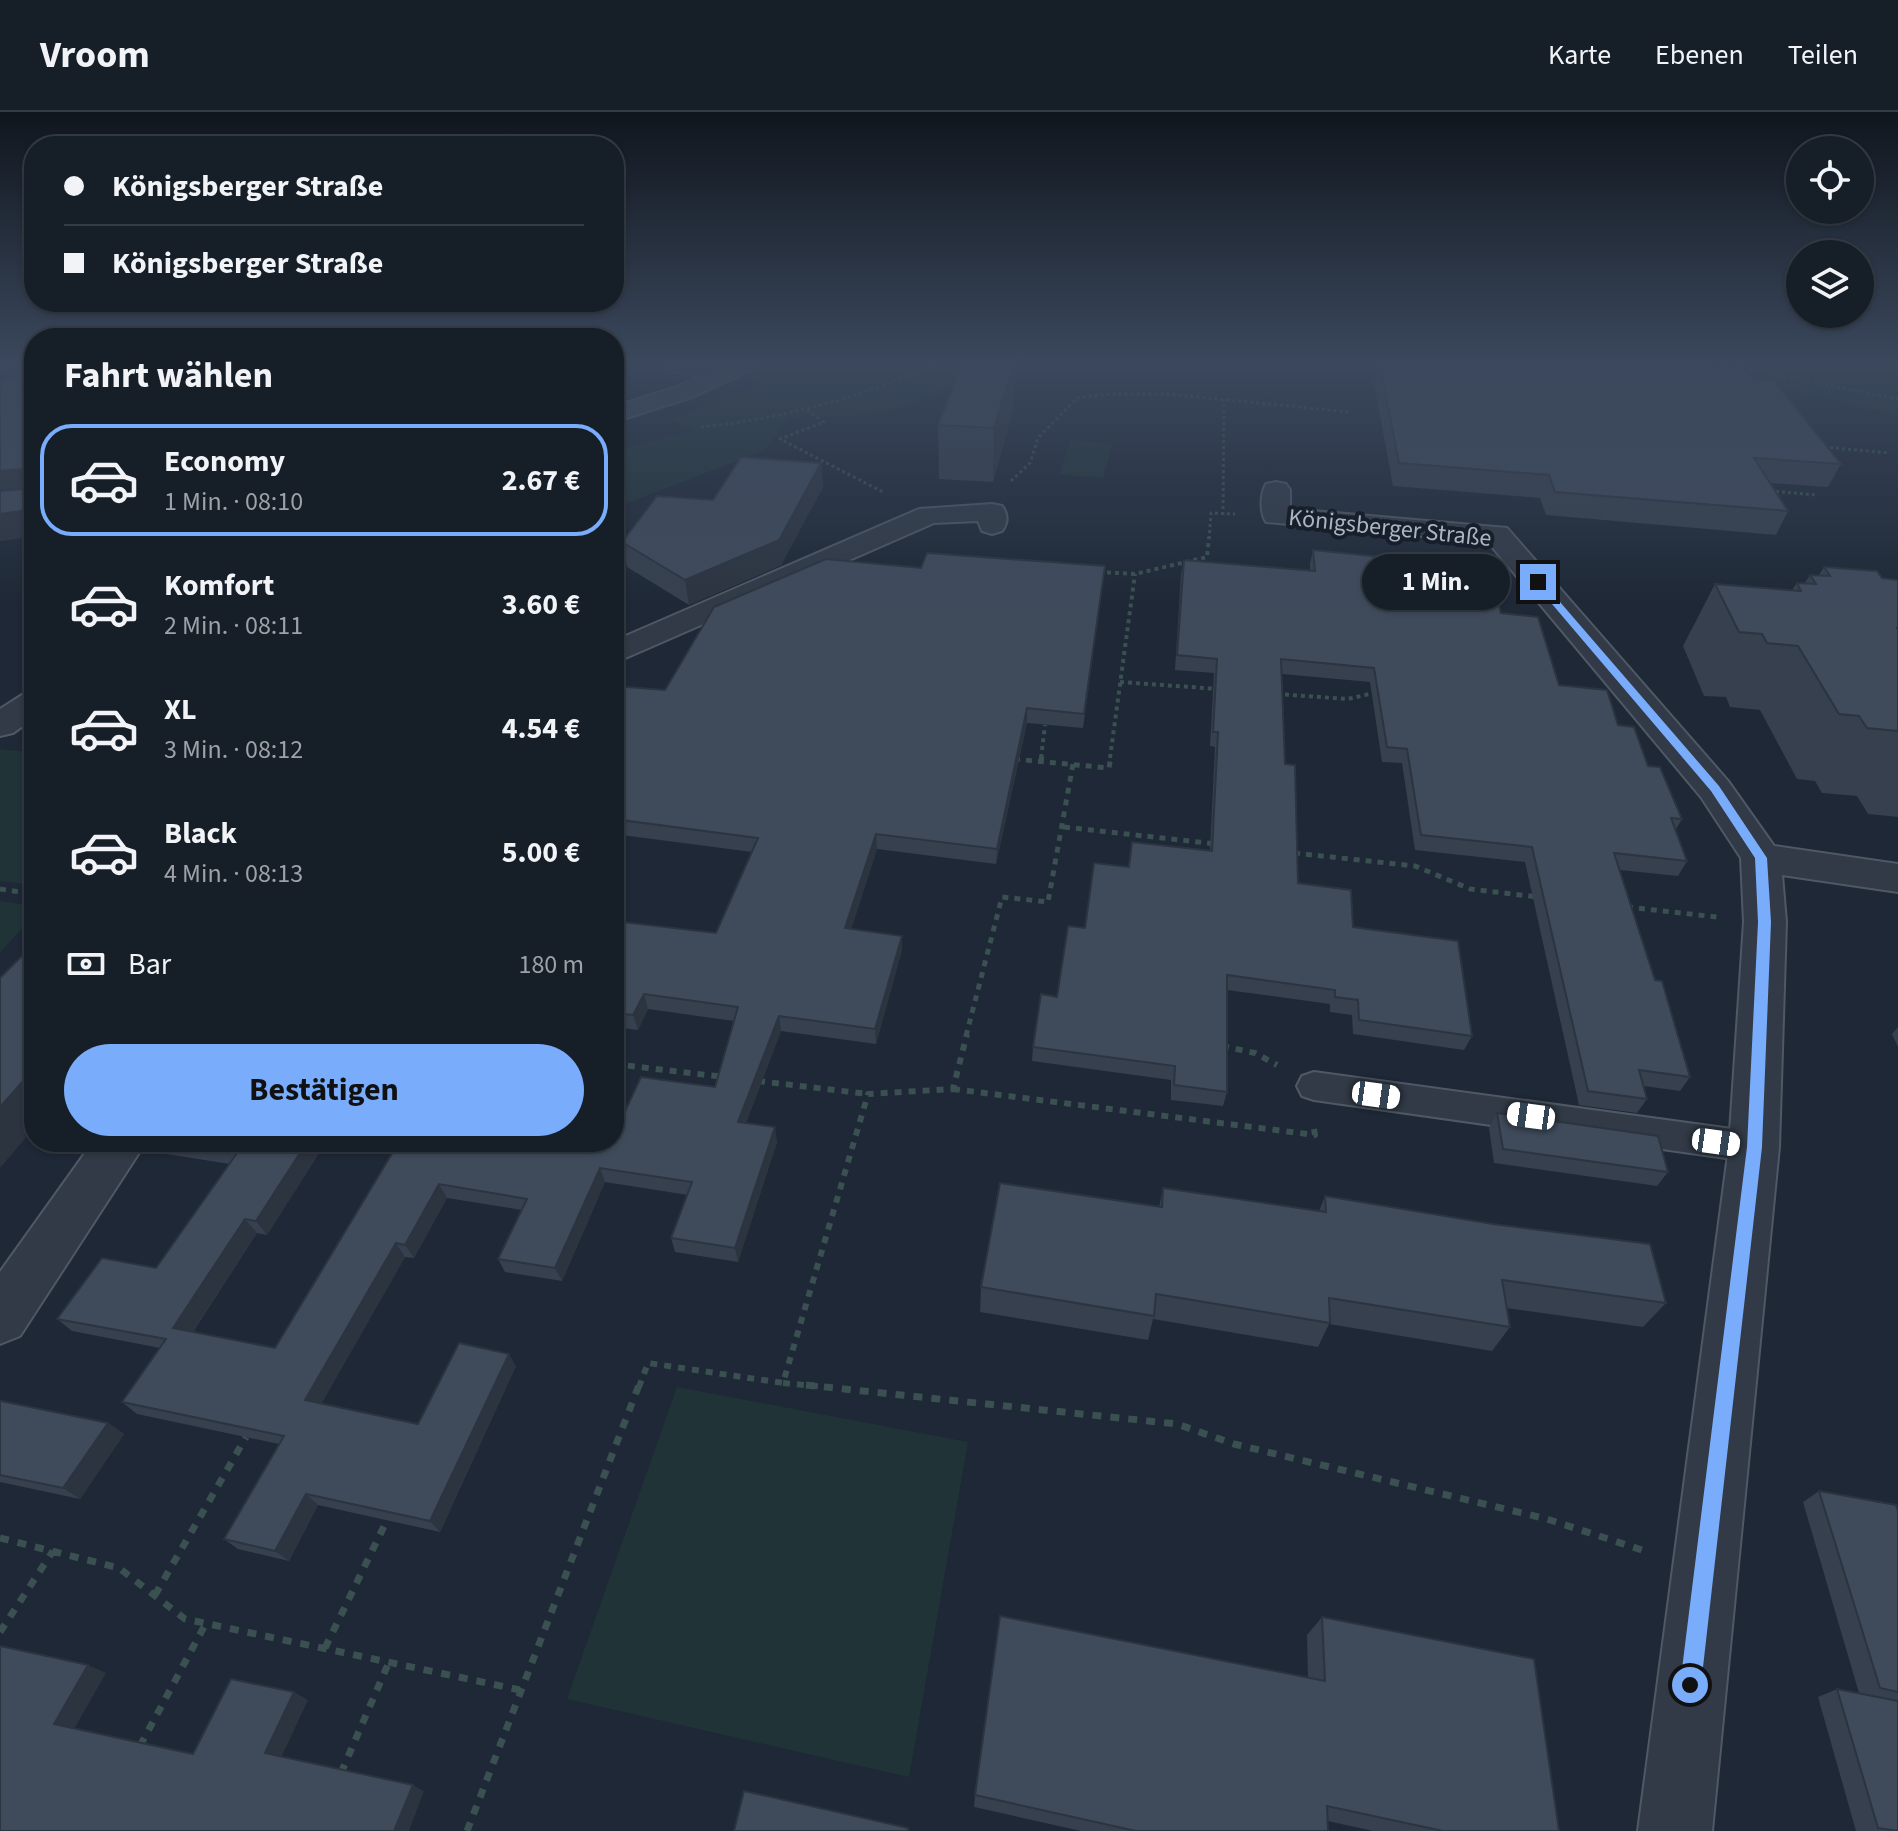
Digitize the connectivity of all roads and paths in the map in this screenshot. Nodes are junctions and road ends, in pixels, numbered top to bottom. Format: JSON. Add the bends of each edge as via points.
{"nodes":[{"id":1,"x":792,"y":445,"type":"edge"},
{"id":2,"x":1036,"y":445,"type":"edge"},
{"id":3,"x":1815,"y":445,"type":"edge"},
{"id":4,"x":1889,"y":453,"type":"dead end"},
{"id":5,"x":1788,"y":484,"type":"edge"},
{"id":6,"x":1806,"y":485,"type":"edge"},
{"id":7,"x":1765,"y":491,"type":"edge"},
{"id":8,"x":1794,"y":493,"type":"junction"},
{"id":9,"x":1276,"y":503,"type":"joint"},
{"id":10,"x":929,"y":515,"type":"junction"},
{"id":11,"x":992,"y":518,"type":"joint"},
{"id":12,"x":1089,"y":572,"type":"edge"},
{"id":13,"x":1135,"y":574,"type":"junction"},
{"id":14,"x":624,"y":649,"type":"edge"},
{"id":15,"x":1120,"y":682,"type":"junction"},
{"id":16,"x":1388,"y":689,"type":"edge"},
{"id":17,"x":1227,"y":690,"type":"edge"},
{"id":18,"x":1272,"y":693,"type":"edge"},
{"id":19,"x":24,"y":709,"type":"edge"},
{"id":20,"x":0,"y":725,"type":"edge"},
{"id":21,"x":1045,"y":725,"type":"edge"},
{"id":22,"x":1013,"y":759,"type":"edge"},
{"id":23,"x":1041,"y":761,"type":"junction"},
{"id":24,"x":1073,"y":764,"type":"junction"},
{"id":25,"x":1064,"y":827,"type":"junction"},
{"id":26,"x":1217,"y":844,"type":"edge"},
{"id":27,"x":1293,"y":853,"type":"edge"},
{"id":28,"x":1761,"y":858,"type":"junction"},
{"id":29,"x":1898,"y":878,"type":"edge"},
{"id":30,"x":0,"y":889,"type":"edge"},
{"id":31,"x":24,"y":893,"type":"edge"},
{"id":32,"x":1549,"y":898,"type":"edge"},
{"id":33,"x":1612,"y":905,"type":"edge"},
{"id":34,"x":1722,"y":917,"type":"dead end"},
{"id":35,"x":1217,"y":1045,"type":"edge"},
{"id":36,"x":624,"y":1065,"type":"edge"},
{"id":37,"x":737,"y":1079,"type":"edge"},
{"id":38,"x":752,"y":1081,"type":"edge"},
{"id":39,"x":1314,"y":1086,"type":"junction"},
{"id":40,"x":953,"y":1089,"type":"junction"},
{"id":41,"x":868,"y":1094,"type":"junction"},
{"id":42,"x":1754,"y":1147,"type":"junction"},
{"id":43,"x":114,"y":1152,"type":"edge"},
{"id":44,"x":0,"y":1318,"type":"edge"},
{"id":45,"x":783,"y":1383,"type":"junction"},
{"id":46,"x":246,"y":1437,"type":"edge"},
{"id":47,"x":387,"y":1520,"type":"edge"},
{"id":48,"x":0,"y":1538,"type":"edge"},
{"id":49,"x":53,"y":1551,"type":"junction"},
{"id":50,"x":1703,"y":1569,"type":"junction"},
{"id":51,"x":155,"y":1595,"type":"junction"},
{"id":52,"x":206,"y":1623,"type":"junction"},
{"id":53,"x":0,"y":1632,"type":"edge"},
{"id":54,"x":325,"y":1648,"type":"junction"},
{"id":55,"x":389,"y":1662,"type":"junction"},
{"id":56,"x":520,"y":1690,"type":"junction"},
{"id":57,"x":140,"y":1746,"type":"edge"},
{"id":58,"x":341,"y":1773,"type":"edge"},
{"id":59,"x":467,"y":1831,"type":"edge"},
{"id":60,"x":1675,"y":1831,"type":"edge"}],
"edges":[{"from":1,"to":10,"type":"path"},
{"from":2,"to":11,"type":"path","via":[[1030,463],[1004,487]]},
{"from":3,"to":4,"type":"path"},
{"from":5,"to":8,"type":"path"},
{"from":6,"to":8,"type":"path","via":[[1815,494]]},
{"from":7,"to":8,"type":"path"},
{"from":9,"to":13,"type":"path","via":[[1211,513],[1207,557]]},
{"from":9,"to":28,"type":"street","name":"Königsberger Straße","via":[[1497,534],[1715,789]]},
{"from":10,"to":11,"type":"street"},
{"from":10,"to":14,"type":"street"},
{"from":12,"to":13,"type":"path"},
{"from":13,"to":15,"type":"path"},
{"from":15,"to":17,"type":"path"},
{"from":15,"to":24,"type":"path","via":[[1109,768]]},
{"from":16,"to":18,"type":"path","via":[[1348,699]]},
{"from":19,"to":20,"type":"street"},
{"from":21,"to":23,"type":"path"},
{"from":22,"to":23,"type":"path"},
{"from":23,"to":24,"type":"path"},
{"from":24,"to":25,"type":"path"},
{"from":25,"to":26,"type":"path"},
{"from":25,"to":40,"type":"path","via":[[1048,902],[1002,897]]},
{"from":27,"to":32,"type":"path","via":[[1415,866],[1470,889]]},
{"from":28,"to":29,"type":"street"},
{"from":28,"to":42,"type":"street","via":[[1765,922]]},
{"from":30,"to":31,"type":"path"},
{"from":33,"to":34,"type":"path"},
{"from":35,"to":39,"type":"path","via":[[1255,1053]]},
{"from":36,"to":37,"type":"path"},
{"from":38,"to":41,"type":"path"},
{"from":39,"to":40,"type":"path","via":[[1315,1135]]},
{"from":39,"to":42,"type":"lane"},
{"from":40,"to":41,"type":"path"},
{"from":41,"to":45,"type":"path"},
{"from":42,"to":50,"type":"street"},
{"from":43,"to":44,"type":"street"},
{"from":45,"to":50,"type":"path","via":[[1177,1424],[1234,1444],[1547,1519]]},
{"from":45,"to":56,"type":"path","via":[[648,1363]]},
{"from":46,"to":51,"type":"path"},
{"from":47,"to":54,"type":"path"},
{"from":48,"to":49,"type":"path"},
{"from":49,"to":51,"type":"path","via":[[119,1568]]},
{"from":49,"to":53,"type":"path"},
{"from":50,"to":60,"type":"street"},
{"from":51,"to":52,"type":"path","via":[[185,1619]]},
{"from":52,"to":54,"type":"path"},
{"from":52,"to":57,"type":"path"},
{"from":54,"to":55,"type":"path"},
{"from":55,"to":56,"type":"path"},
{"from":55,"to":58,"type":"path"},
{"from":56,"to":59,"type":"path"}]}
